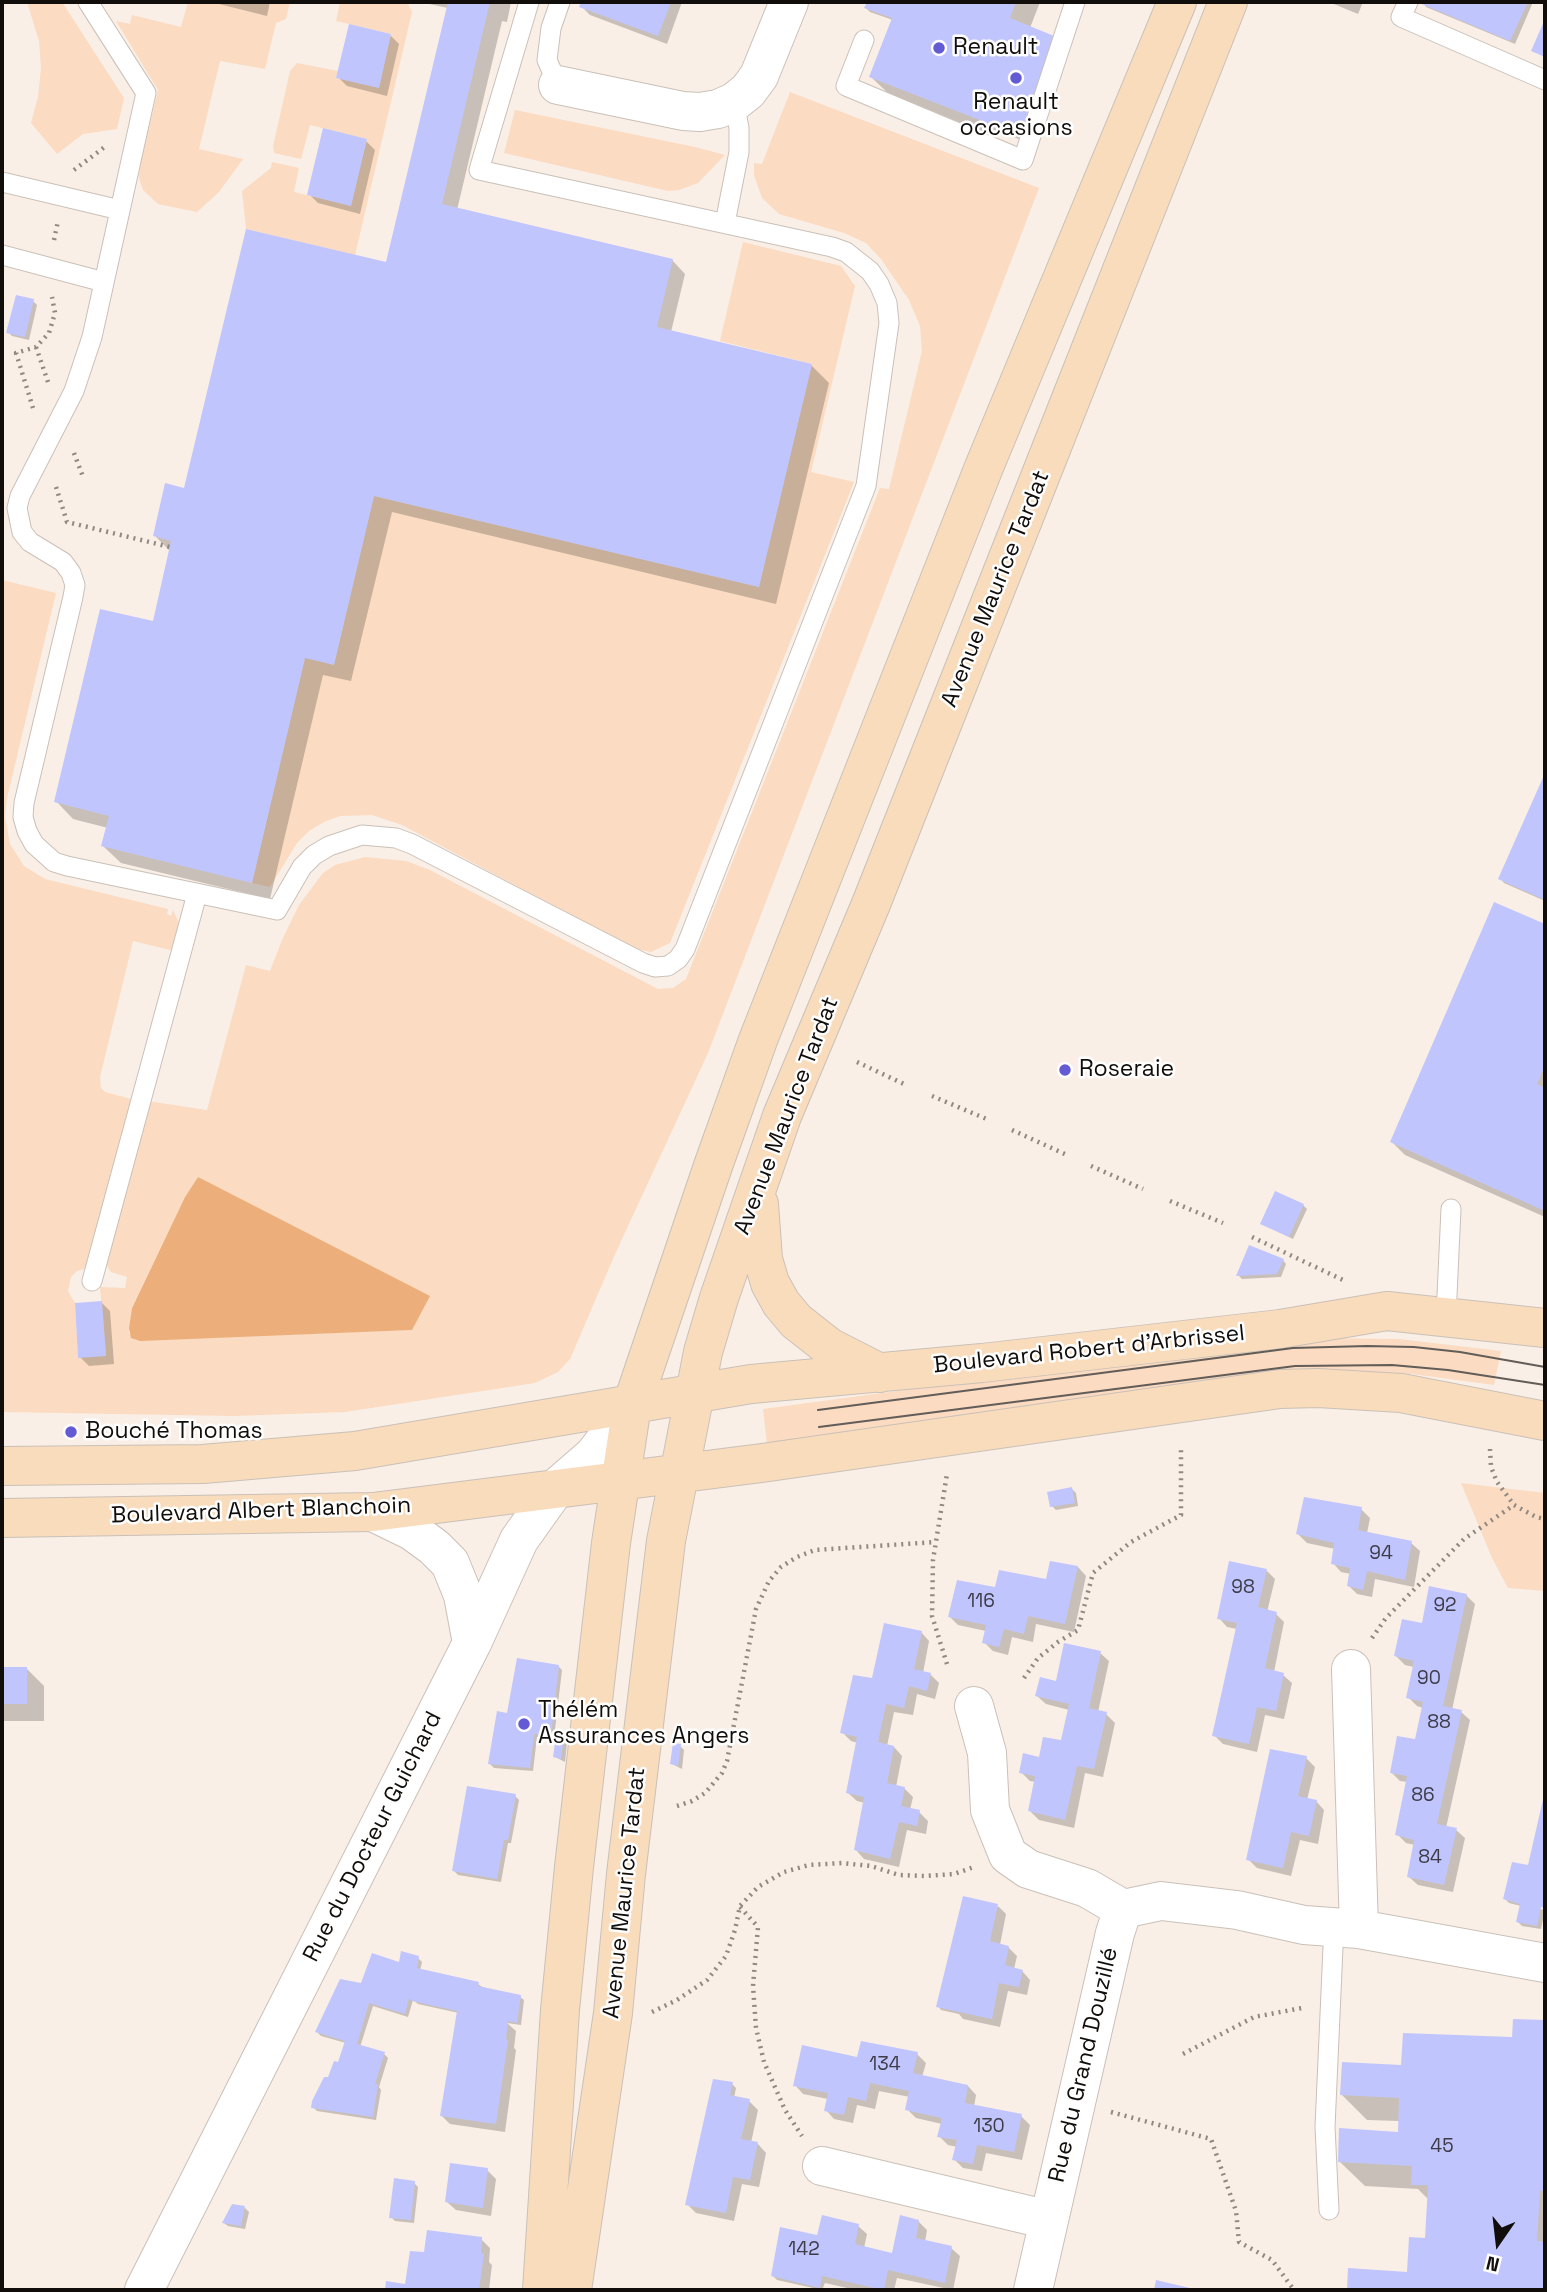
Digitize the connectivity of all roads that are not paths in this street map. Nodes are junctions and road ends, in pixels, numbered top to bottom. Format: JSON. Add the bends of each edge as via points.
{"nodes":[{"id":1,"x":88,"y":2,"type":"edge"},
{"id":2,"x":529,"y":2,"type":"edge"},
{"id":3,"x":560,"y":2,"type":"edge"},
{"id":4,"x":789,"y":2,"type":"edge"},
{"id":5,"x":1075,"y":2,"type":"edge"},
{"id":6,"x":1177,"y":2,"type":"edge"},
{"id":7,"x":1228,"y":2,"type":"edge"},
{"id":8,"x":1408,"y":2,"type":"edge"},
{"id":9,"x":864,"y":40,"type":"dead end"},
{"id":10,"x":1545,"y":80,"type":"edge"},
{"id":11,"x":558,"y":85,"type":"joint"},
{"id":12,"x":734,"y":102,"type":"junction"},
{"id":13,"x":2,"y":182,"type":"edge"},
{"id":14,"x":120,"y":211,"type":"junction"},
{"id":15,"x":725,"y":223,"type":"junction"},
{"id":16,"x":2,"y":255,"type":"edge"},
{"id":17,"x":104,"y":282,"type":"junction"},
{"id":18,"x":197,"y":894,"type":"junction"},
{"id":19,"x":759,"y":1186,"type":"junction"},
{"id":20,"x":1451,"y":1209,"type":"dead end"},
{"id":21,"x":92,"y":1281,"type":"dead end"},
{"id":22,"x":1446,"y":1317,"type":"junction"},
{"id":23,"x":1545,"y":1328,"type":"edge"},
{"id":24,"x":880,"y":1373,"type":"junction"},
{"id":25,"x":695,"y":1395,"type":"junction"},
{"id":26,"x":632,"y":1405,"type":"junction"},
{"id":27,"x":1545,"y":1421,"type":"edge"},
{"id":28,"x":2,"y":1466,"type":"edge"},
{"id":29,"x":647,"y":1477,"type":"junction"},
{"id":30,"x":556,"y":1488,"type":"junction"},
{"id":31,"x":373,"y":1512,"type":"junction"},
{"id":32,"x":2,"y":1518,"type":"edge"},
{"id":33,"x":472,"y":1643,"type":"junction"},
{"id":34,"x":1351,"y":1669,"type":"dead end"},
{"id":35,"x":974,"y":1706,"type":"dead end"},
{"id":36,"x":1123,"y":1909,"type":"junction"},
{"id":37,"x":1346,"y":1927,"type":"junction"},
{"id":38,"x":1545,"y":1963,"type":"edge"},
{"id":39,"x":822,"y":2166,"type":"dead end"},
{"id":40,"x":1329,"y":2210,"type":"dead end"},
{"id":41,"x":1049,"y":2220,"type":"junction"},
{"id":42,"x":149,"y":2279,"type":"edge"},
{"id":43,"x":542,"y":2290,"type":"edge"},
{"id":44,"x":572,"y":2290,"type":"edge"},
{"id":45,"x":1032,"y":2290,"type":"edge"}],
"edges":[{"from":1,"to":14,"type":"lane","via":[[146,93]]},
{"from":2,"to":15,"type":"lane","via":[[479,170]]},
{"from":3,"to":11,"type":"lane","via":[[547,60]]},
{"from":4,"to":12,"type":"street","via":[[759,76]]},
{"from":5,"to":9,"type":"lane","via":[[1023,160],[846,86]]},
{"from":6,"to":26,"type":"street","name":"Avenue Maurice Tardat","via":[[984,467],[758,1040]]},
{"from":7,"to":19,"type":"street","name":"Avenue Maurice Tardat","via":[[876,891],[782,1116]]},
{"from":8,"to":10,"type":"lane","via":[[1401,17]]},
{"from":11,"to":12,"type":"street","via":[[683,111],[709,111]]},
{"from":12,"to":15,"type":"lane","via":[[739,152]]},
{"from":13,"to":14,"type":"lane"},
{"from":14,"to":17,"type":"lane"},
{"from":15,"to":18,"type":"lane","via":[[853,256],[879,284],[889,323],[866,486],[678,959],[655,967],[643,963],[412,844],[379,835],[345,839],[314,855],[277,910]]},
{"from":16,"to":17,"type":"lane"},
{"from":17,"to":18,"type":"lane","via":[[74,391],[17,508],[22,532],[63,562],[75,584],[23,817],[34,844],[54,862]]},
{"from":18,"to":21,"type":"lane"},
{"from":19,"to":24,"type":"street","via":[[763,1259],[781,1303],[829,1347]]},
{"from":19,"to":25,"type":"street","name":"Avenue Maurice Tardat","via":[[719,1298]]},
{"from":20,"to":22,"type":"lane"},
{"from":22,"to":23,"type":"street","name":"Boulevard Robert d'Arbrissel"},
{"from":22,"to":24,"type":"street","name":"Boulevard Robert d'Arbrissel","via":[[1387,1311],[1280,1329]]},
{"from":24,"to":25,"type":"street","name":"Boulevard Robert d'Arbrissel","via":[[751,1384]]},
{"from":25,"to":26,"type":"street","name":"Boulevard Robert d'Arbrissel"},
{"from":25,"to":29,"type":"street","name":"Avenue Maurice Tardat"},
{"from":26,"to":28,"type":"street","via":[[355,1451],[203,1464]]},
{"from":26,"to":29,"type":"street","name":"Avenue Maurice Tardat"},
{"from":26,"to":30,"type":"street","name":"Rue du Docteur Guichard","via":[[594,1455]]},
{"from":27,"to":29,"type":"street","via":[[1401,1393],[1280,1389]]},
{"from":29,"to":30,"type":"street","name":"Boulevard Albert Blanchoin"},
{"from":29,"to":43,"type":"street","name":"Avenue Maurice Tardat","via":[[563,1984]]},
{"from":29,"to":44,"type":"street","name":"Avenue Maurice Tardat","via":[[666,1541],[613,2013]]},
{"from":30,"to":31,"type":"street","name":"Boulevard Albert Blanchoin"},
{"from":30,"to":33,"type":"street","name":"Rue du Docteur Guichard","via":[[519,1539]]},
{"from":31,"to":32,"type":"street","name":"Boulevard Albert Blanchoin"},
{"from":31,"to":33,"type":"street","via":[[412,1531],[450,1563],[463,1595]]},
{"from":33,"to":42,"type":"street","name":"Rue du Docteur Guichard"},
{"from":34,"to":37,"type":"street"},
{"from":35,"to":36,"type":"street","via":[[987,1753],[990,1810],[1008,1855],[1028,1869],[1087,1888]]},
{"from":36,"to":37,"type":"street","via":[[1161,1901],[1237,1910],[1304,1925]]},
{"from":36,"to":41,"type":"street","name":"Rue du Grand Douzillé"},
{"from":37,"to":38,"type":"street"},
{"from":37,"to":40,"type":"lane","via":[[1330,2002],[1325,2127]]},
{"from":39,"to":41,"type":"street"},
{"from":41,"to":45,"type":"street","name":"Rue du Grand Douzillé"}]}
